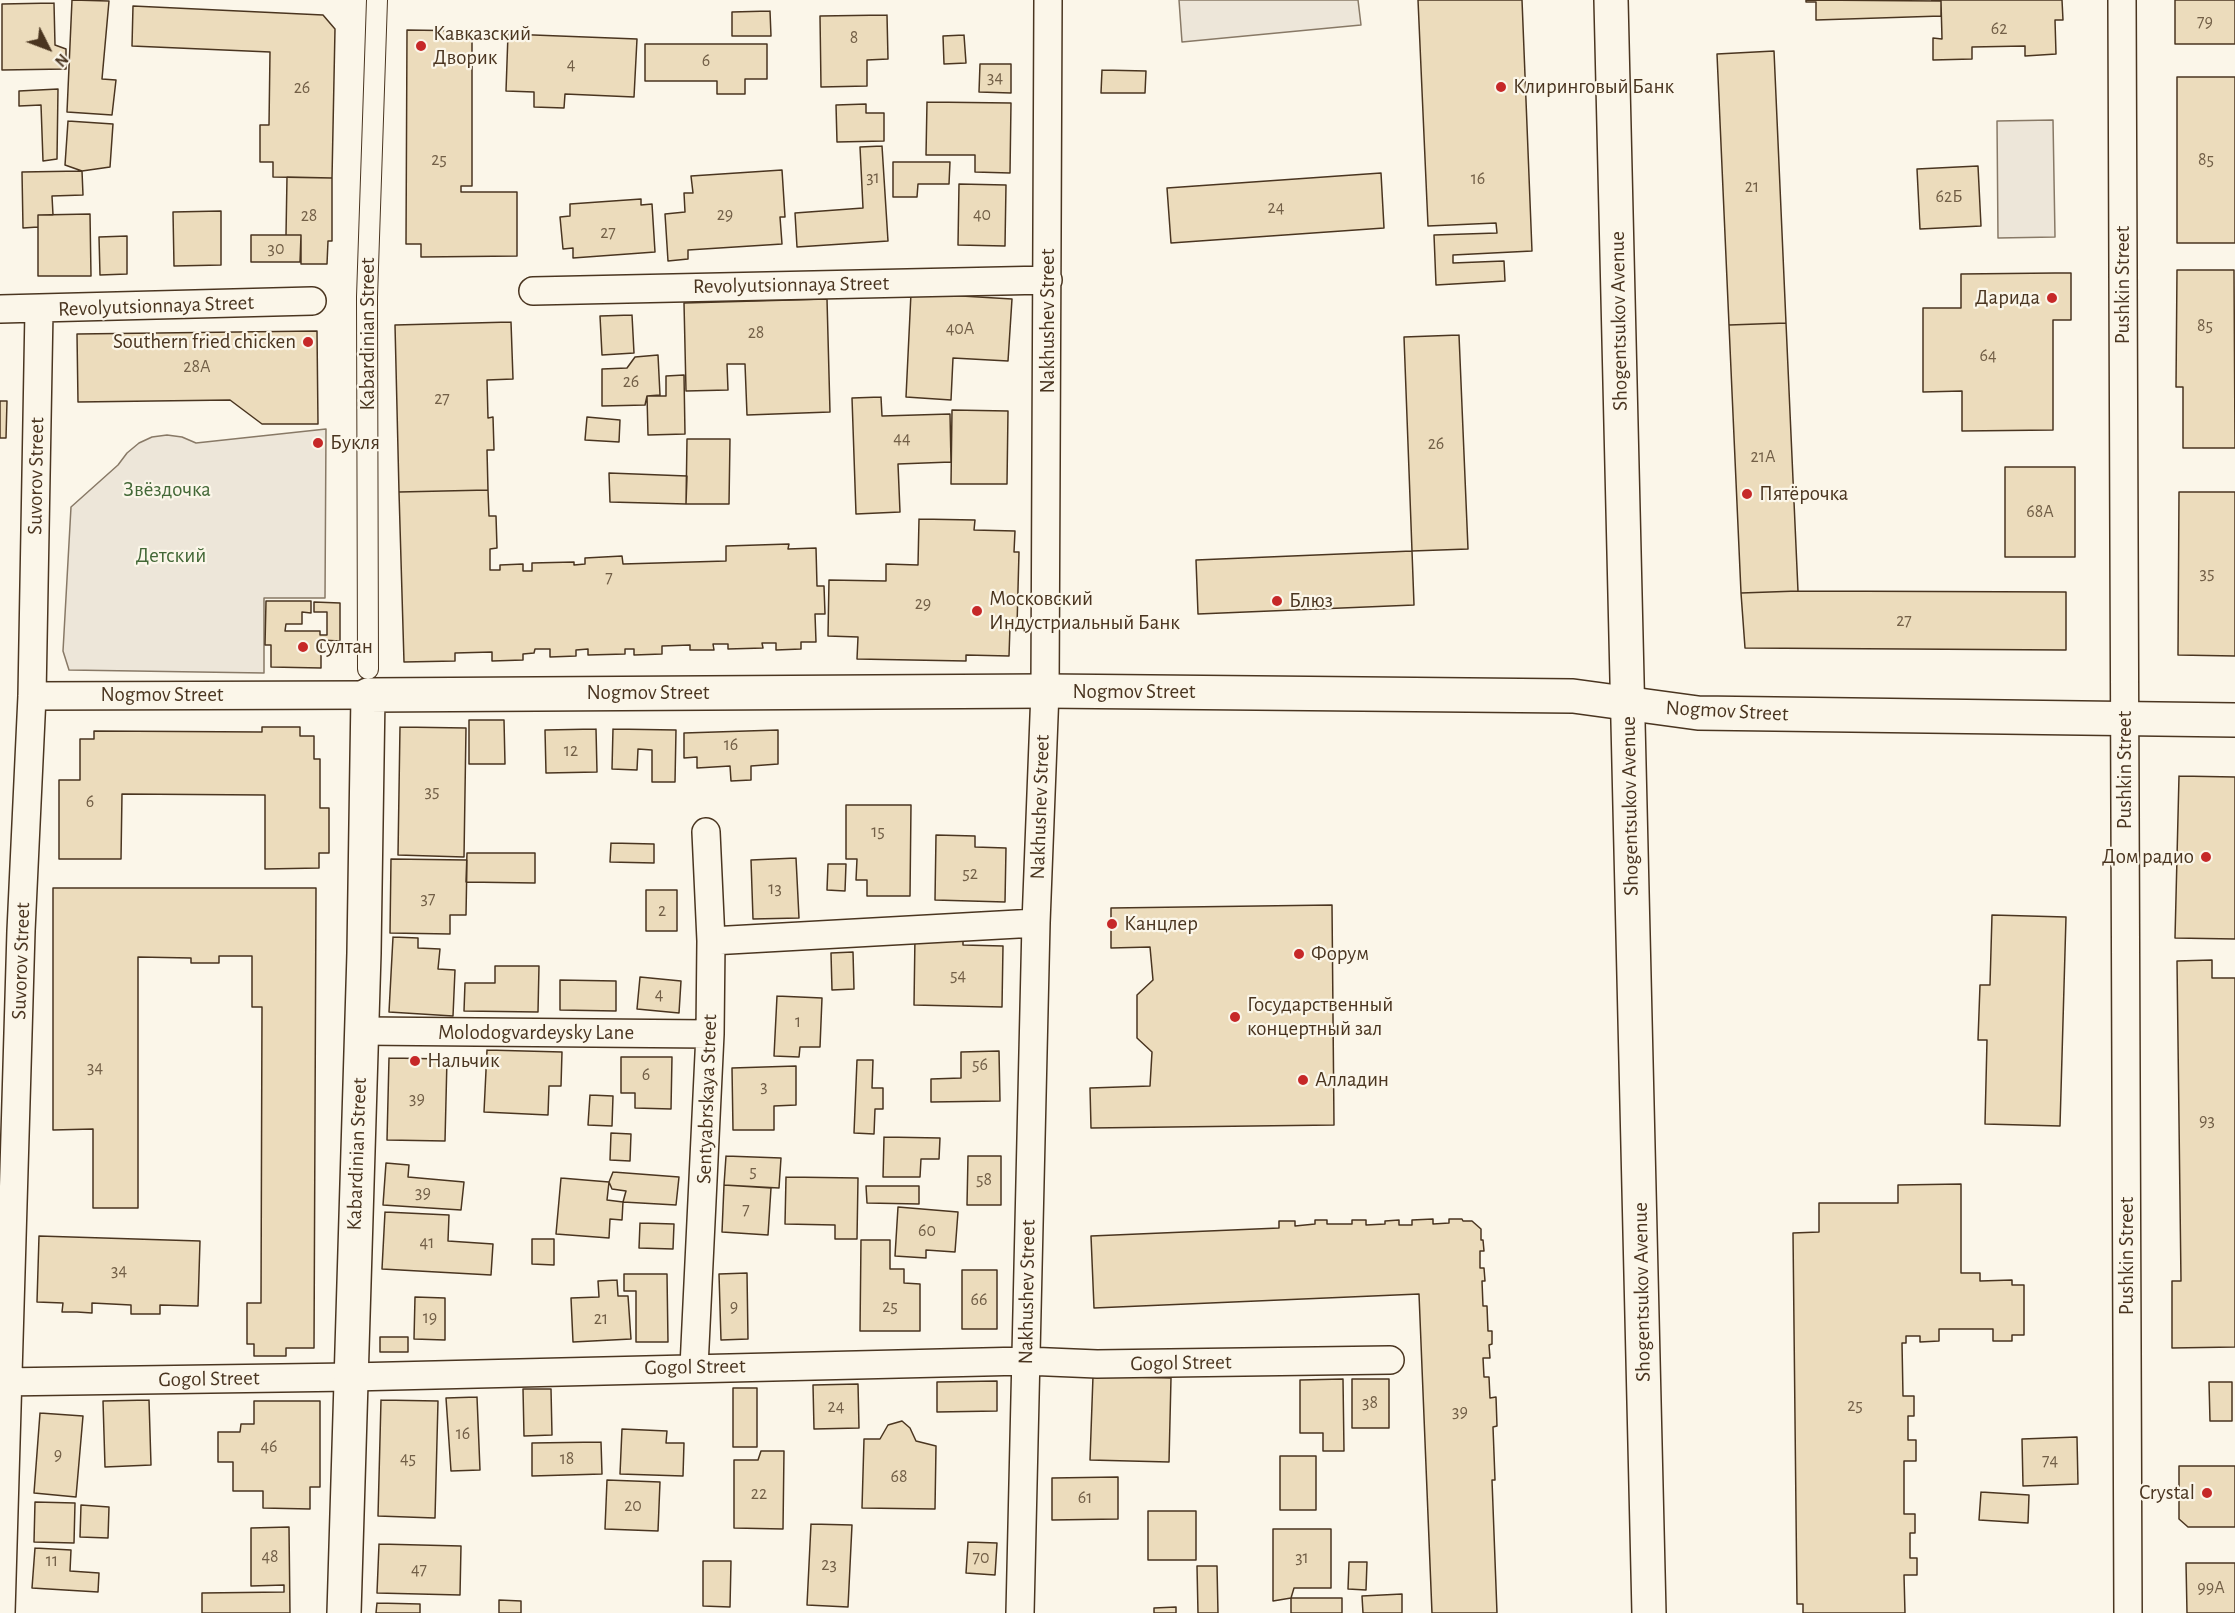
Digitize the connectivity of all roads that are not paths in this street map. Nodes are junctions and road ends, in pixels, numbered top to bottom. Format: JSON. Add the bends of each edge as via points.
{"nodes":[{"id":1,"x":377,"y":0,"type":"edge"},
{"id":2,"x":1048,"y":0,"type":"edge"},
{"id":3,"x":1611,"y":0,"type":"edge"},
{"id":4,"x":2122,"y":0,"type":"edge"},
{"id":5,"x":1048,"y":280,"type":"junction"},
{"id":6,"x":533,"y":291,"type":"dead end"},
{"id":7,"x":312,"y":301,"type":"dead end"},
{"id":8,"x":0,"y":309,"type":"edge"},
{"id":9,"x":39,"y":309,"type":"junction"},
{"id":10,"x":368,"y":682,"type":"junction"},
{"id":11,"x":1045,"y":692,"type":"junction"},
{"id":12,"x":32,"y":696,"type":"junction"},
{"id":13,"x":1628,"y":704,"type":"junction"},
{"id":14,"x":2125,"y":719,"type":"junction"},
{"id":15,"x":2235,"y":720,"type":"edge"},
{"id":16,"x":706,"y":832,"type":"dead end"},
{"id":17,"x":1036,"y":923,"type":"junction"},
{"id":18,"x":10,"y":930,"type":"edge"},
{"id":19,"x":711,"y":941,"type":"junction"},
{"id":20,"x":361,"y":1031,"type":"junction"},
{"id":21,"x":710,"y":1034,"type":"junction"},
{"id":22,"x":1025,"y":1360,"type":"junction"},
{"id":23,"x":1390,"y":1360,"type":"dead end"},
{"id":24,"x":694,"y":1367,"type":"junction"},
{"id":25,"x":351,"y":1377,"type":"junction"},
{"id":26,"x":4,"y":1382,"type":"edge"},
{"id":27,"x":1,"y":1613,"type":"edge"},
{"id":28,"x":344,"y":1613,"type":"edge"},
{"id":29,"x":1020,"y":1613,"type":"edge"},
{"id":30,"x":1649,"y":1613,"type":"edge"},
{"id":31,"x":2128,"y":1613,"type":"edge"}],
"edges":[{"from":1,"to":10,"type":"street","name":"Kabardinian Street","via":[[367,297]]},
{"from":2,"to":5,"type":"street","name":"Nakhushev Street"},
{"from":3,"to":13,"type":"street","name":"Shogentsukov Avenue"},
{"from":4,"to":14,"type":"street","name":"Pushkin Street"},
{"from":5,"to":6,"type":"street","name":"Revolyutsionnaya Street"},
{"from":5,"to":11,"type":"street","name":"Nakhushev Street"},
{"from":7,"to":9,"type":"street","name":"Revolyutsionnaya Street"},
{"from":8,"to":9,"type":"street","name":"Revolyutsionnaya Street"},
{"from":9,"to":12,"type":"street","name":"Suvorov Street"},
{"from":10,"to":11,"type":"street","name":"Nogmov Street"},
{"from":10,"to":12,"type":"street","name":"Nogmov Street"},
{"from":10,"to":20,"type":"street","name":"Kabardinian Street"},
{"from":11,"to":13,"type":"street","name":"Nogmov Street","via":[[1573,696]]},
{"from":11,"to":17,"type":"street","name":"Nakhushev Street"},
{"from":12,"to":18,"type":"street","name":"Suvorov Street"},
{"from":13,"to":14,"type":"street","name":"Nogmov Street","via":[[1698,713]]},
{"from":13,"to":30,"type":"street","name":"Shogentsukov Avenue"},
{"from":14,"to":15,"type":"street","name":"Nogmov Street"},
{"from":14,"to":31,"type":"street","name":"Pushkin Street"},
{"from":16,"to":19,"type":"street","name":"Sentyabrskaya Street"},
{"from":17,"to":19,"type":"street"},
{"from":17,"to":22,"type":"street","name":"Nakhushev Street"},
{"from":18,"to":26,"type":"street","name":"Suvorov Street"},
{"from":19,"to":21,"type":"street","name":"Sentyabrskaya Street"},
{"from":20,"to":21,"type":"street","name":"Molodogvardeysky Lane"},
{"from":20,"to":25,"type":"street","name":"Kabardinian Street"},
{"from":21,"to":24,"type":"street","name":"Sentyabrskaya Street"},
{"from":22,"to":23,"type":"street","name":"Gogol Street","via":[[1096,1364]]},
{"from":22,"to":24,"type":"street","name":"Gogol Street"},
{"from":22,"to":29,"type":"street","name":"Nakhushev Street"},
{"from":24,"to":25,"type":"street","name":"Gogol Street"},
{"from":25,"to":26,"type":"street","name":"Gogol Street"},
{"from":25,"to":28,"type":"street","name":"Kabardinian Street"},
{"from":26,"to":27,"type":"street","name":"Suvorov Street"}]}
